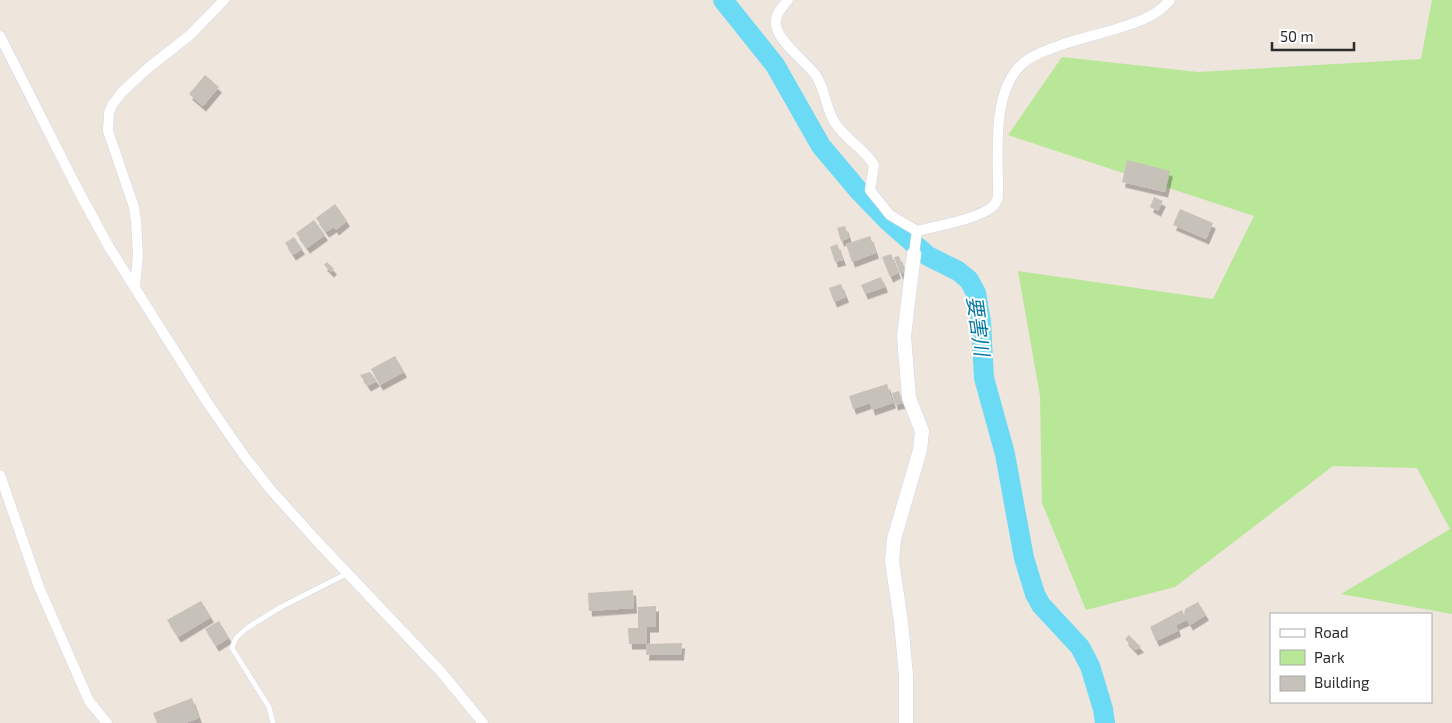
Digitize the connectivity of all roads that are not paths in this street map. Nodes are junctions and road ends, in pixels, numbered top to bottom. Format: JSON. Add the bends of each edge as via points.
{"nodes":[{"id":1,"x":224,"y":0,"type":"edge"},
{"id":2,"x":788,"y":0,"type":"edge"},
{"id":3,"x":1170,"y":0,"type":"edge"},
{"id":4,"x":0,"y":36,"type":"edge"},
{"id":5,"x":916,"y":235,"type":"junction"},
{"id":6,"x":914,"y":252,"type":"joint"},
{"id":7,"x":135,"y":287,"type":"junction"},
{"id":8,"x":0,"y":475,"type":"edge"},
{"id":9,"x":348,"y":572,"type":"junction"},
{"id":10,"x":107,"y":723,"type":"edge"},
{"id":11,"x":273,"y":723,"type":"edge"},
{"id":12,"x":483,"y":723,"type":"edge"},
{"id":13,"x":906,"y":723,"type":"edge"}],
"edges":[{"from":1,"to":7,"type":"street","via":[[190,35],[122,92],[109,112],[108,130],[136,221],[138,255]]},
{"from":2,"to":5,"type":"street","via":[[776,21],[779,33],[819,81],[837,126],[874,165],[870,190],[890,215]]},
{"from":3,"to":5,"type":"street","via":[[1156,13],[1140,21],[1047,51],[1022,65],[1012,77],[1001,104],[996,203],[976,215]]},
{"from":4,"to":7,"type":"street","via":[[94,221]]},
{"from":5,"to":6,"type":"street"},
{"from":6,"to":13,"type":"street","via":[[904,336],[909,398],[922,431],[920,450],[894,539],[892,561],[905,667]]},
{"from":7,"to":9,"type":"street","via":[[207,402],[246,457],[271,490]]},
{"from":8,"to":10,"type":"street","via":[[39,587],[89,701]]},
{"from":9,"to":11,"type":"lane","via":[[281,607],[236,638],[232,648],[270,707]]},
{"from":9,"to":12,"type":"street","via":[[442,673]]}]}
